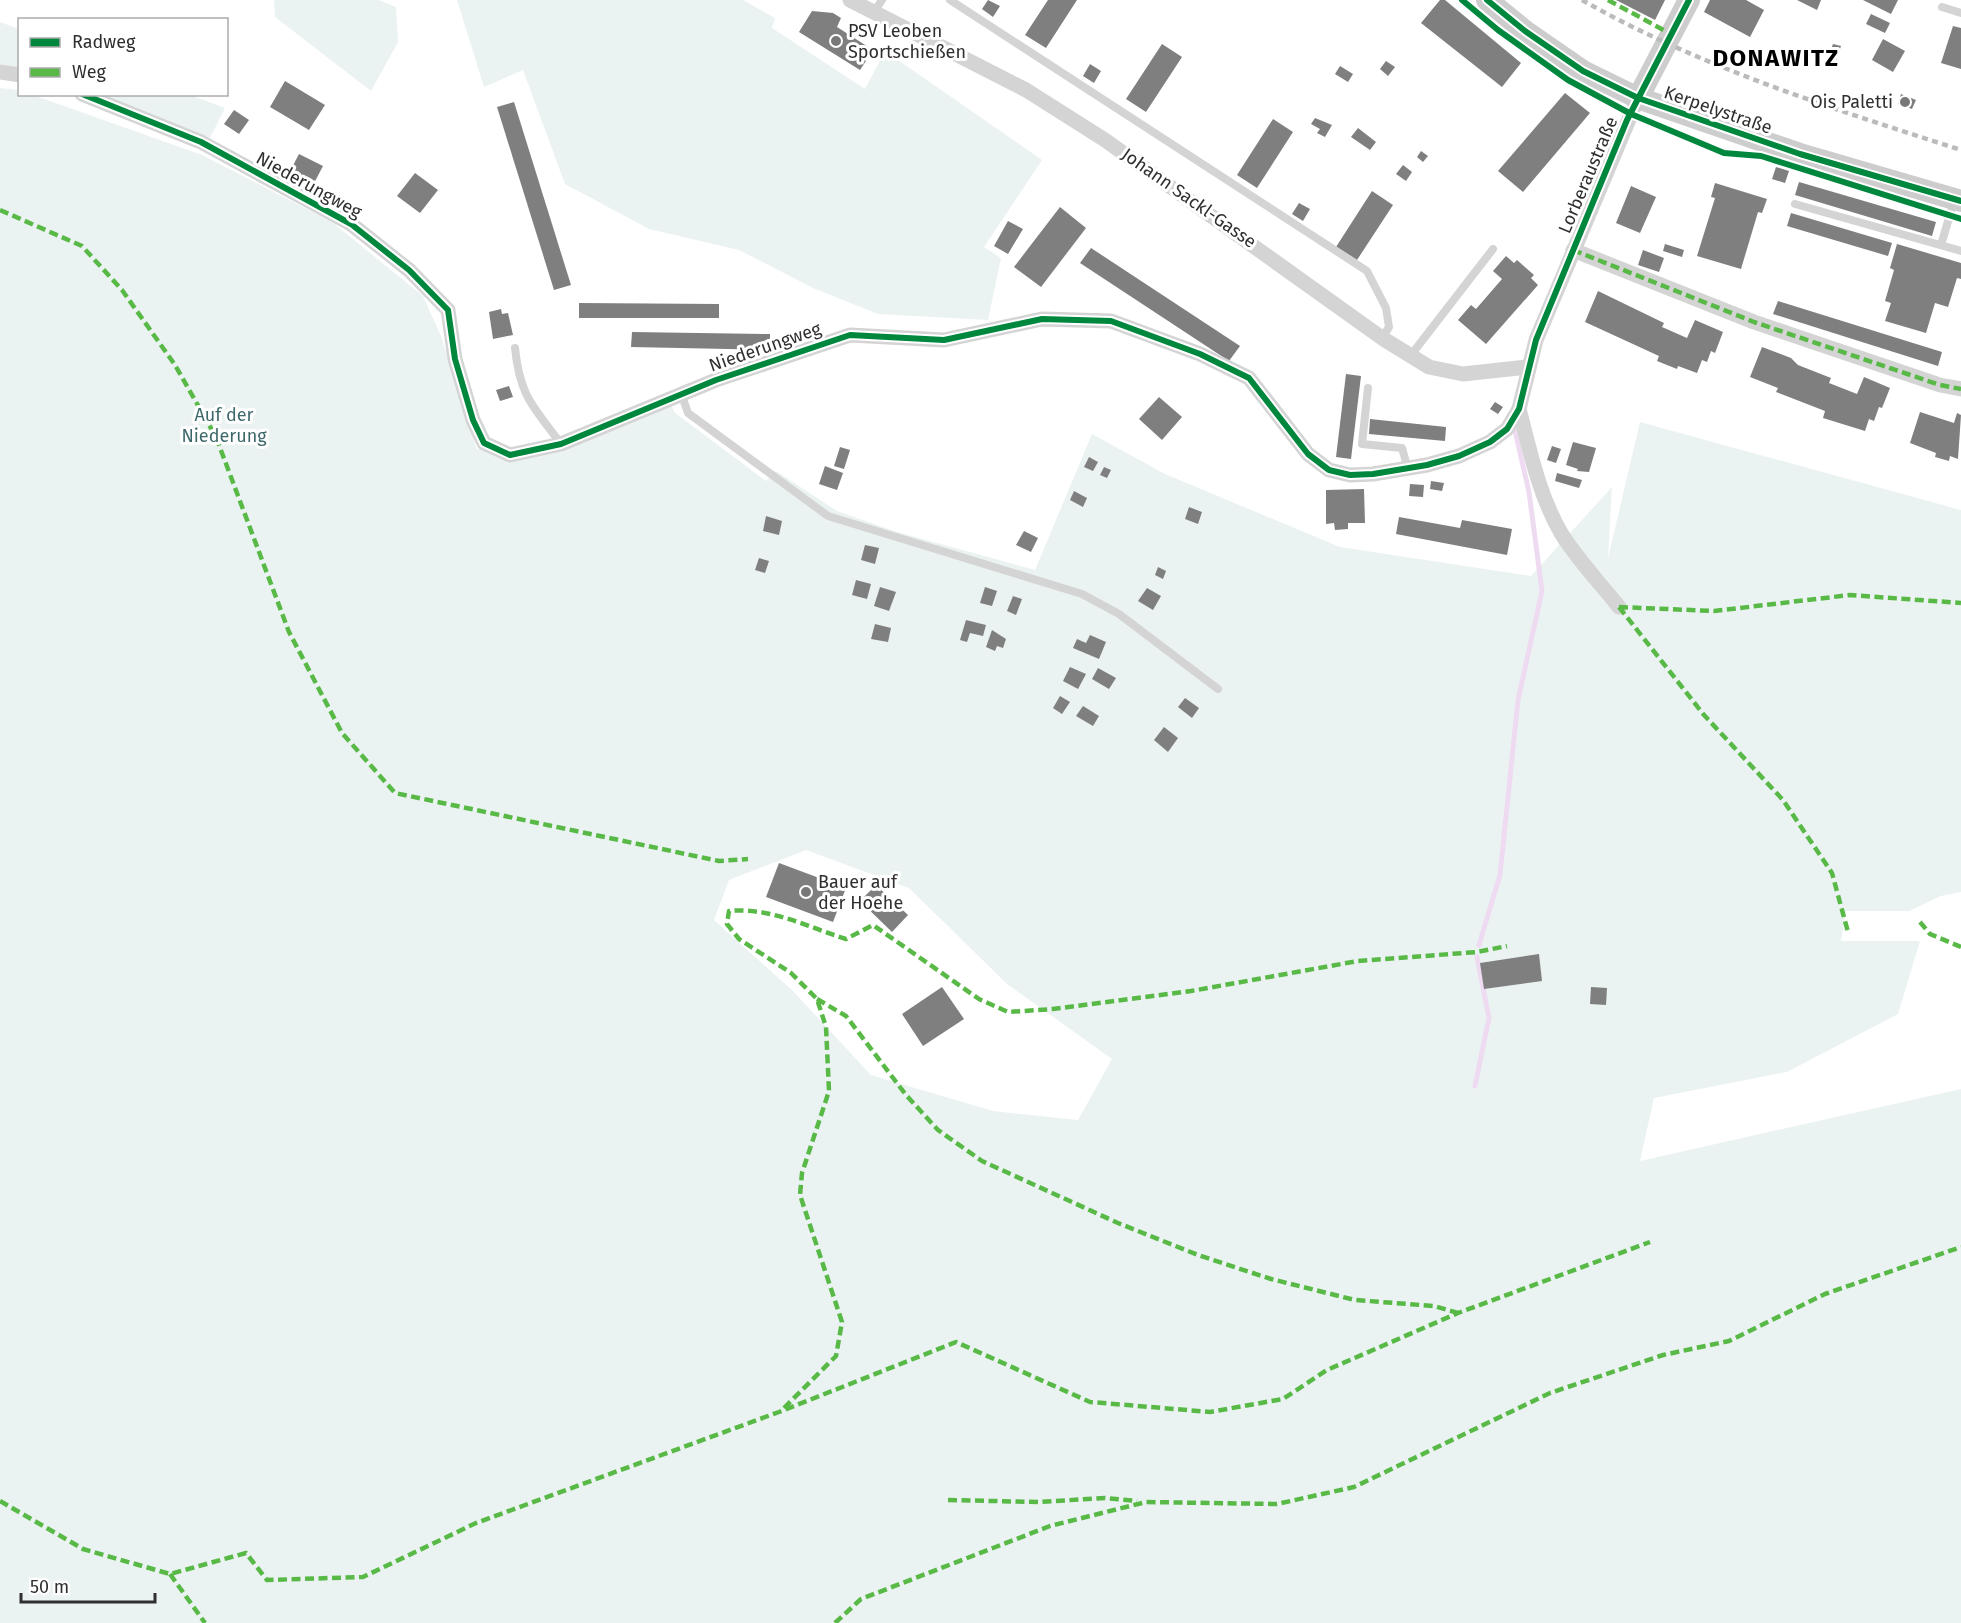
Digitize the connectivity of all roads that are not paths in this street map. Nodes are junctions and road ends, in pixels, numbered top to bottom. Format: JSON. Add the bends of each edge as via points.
{"nodes":[{"id":1,"x":850,"y":0,"type":"edge"},
{"id":2,"x":951,"y":0,"type":"edge"},
{"id":3,"x":1487,"y":0,"type":"edge"},
{"id":4,"x":1689,"y":0,"type":"edge"},
{"id":5,"x":880,"y":3,"type":"edge"},
{"id":6,"x":1942,"y":8,"type":"dead end"},
{"id":7,"x":1961,"y":13,"type":"edge"},
{"id":8,"x":0,"y":72,"type":"edge"},
{"id":9,"x":18,"y":75,"type":"edge"},
{"id":10,"x":87,"y":96,"type":"edge"},
{"id":11,"x":1638,"y":98,"type":"junction"},
{"id":12,"x":1958,"y":200,"type":"edge"},
{"id":13,"x":1795,"y":204,"type":"dead end"},
{"id":14,"x":1941,"y":245,"type":"junction"},
{"id":15,"x":1493,"y":249,"type":"dead end"},
{"id":16,"x":1573,"y":250,"type":"junction"},
{"id":17,"x":1961,"y":251,"type":"edge"},
{"id":18,"x":1382,"y":338,"type":"junction"},
{"id":19,"x":515,"y":348,"type":"dead end"},
{"id":20,"x":1411,"y":355,"type":"junction"},
{"id":21,"x":1527,"y":368,"type":"junction"},
{"id":22,"x":1368,"y":388,"type":"dead end"},
{"id":23,"x":1961,"y":389,"type":"edge"},
{"id":24,"x":681,"y":393,"type":"junction"},
{"id":25,"x":1519,"y":409,"type":"junction"},
{"id":26,"x":561,"y":444,"type":"junction"},
{"id":27,"x":1408,"y":469,"type":"junction"},
{"id":28,"x":1619,"y":607,"type":"dead end"},
{"id":29,"x":1218,"y":689,"type":"dead end"}],
"edges":[{"from":1,"to":5,"type":"street","name":"Johann Sackl-Gasse"},
{"from":2,"to":18,"type":"lane","via":[[1367,271],[1386,309],[1389,327]]},
{"from":3,"to":11,"type":"main road","name":"Kerpelystraße","via":[[1578,67]]},
{"from":4,"to":11,"type":"main road","name":"Lorberaustraße"},
{"from":5,"to":18,"type":"street","name":"Johann Sackl-Gasse","via":[[1086,127]]},
{"from":6,"to":7,"type":"lane"},
{"from":8,"to":9,"type":"street"},
{"from":10,"to":26,"type":"street","name":"Niederungweg","via":[[201,142],[351,224],[409,270],[448,310],[455,359],[484,443],[510,455]]},
{"from":11,"to":12,"type":"main road","name":"Kerpelystraße","via":[[1800,154]]},
{"from":11,"to":16,"type":"street","name":"Lorberaustraße"},
{"from":12,"to":14,"type":"lane"},
{"from":13,"to":14,"type":"lane"},
{"from":14,"to":17,"type":"lane"},
{"from":15,"to":20,"type":"lane"},
{"from":16,"to":21,"type":"street","name":"Lorberaustraße"},
{"from":16,"to":23,"type":"street","via":[[1754,322]]},
{"from":18,"to":20,"type":"street","name":"Johann Sackl-Gasse"},
{"from":19,"to":26,"type":"lane","via":[[524,394]]},
{"from":20,"to":21,"type":"street","name":"Johann Sackl-Gasse","via":[[1429,367],[1463,374]]},
{"from":21,"to":25,"type":"street","name":"Niederungweg"},
{"from":22,"to":27,"type":"lane","via":[[1362,444],[1402,448]]},
{"from":24,"to":26,"type":"street","name":"Niederungweg"},
{"from":24,"to":27,"type":"street","name":"Niederungweg","via":[[850,335],[944,340],[1042,319],[1111,321],[1200,354],[1249,378],[1308,454],[1329,470],[1350,475]]},
{"from":24,"to":29,"type":"lane","via":[[688,412],[828,516],[1082,594],[1119,614]]},
{"from":25,"to":27,"type":"street","name":"Niederungweg","via":[[1507,429],[1490,442],[1459,456]]},
{"from":25,"to":28,"type":"street","name":"Niederungweg","via":[[1548,507],[1562,534]]}]}
